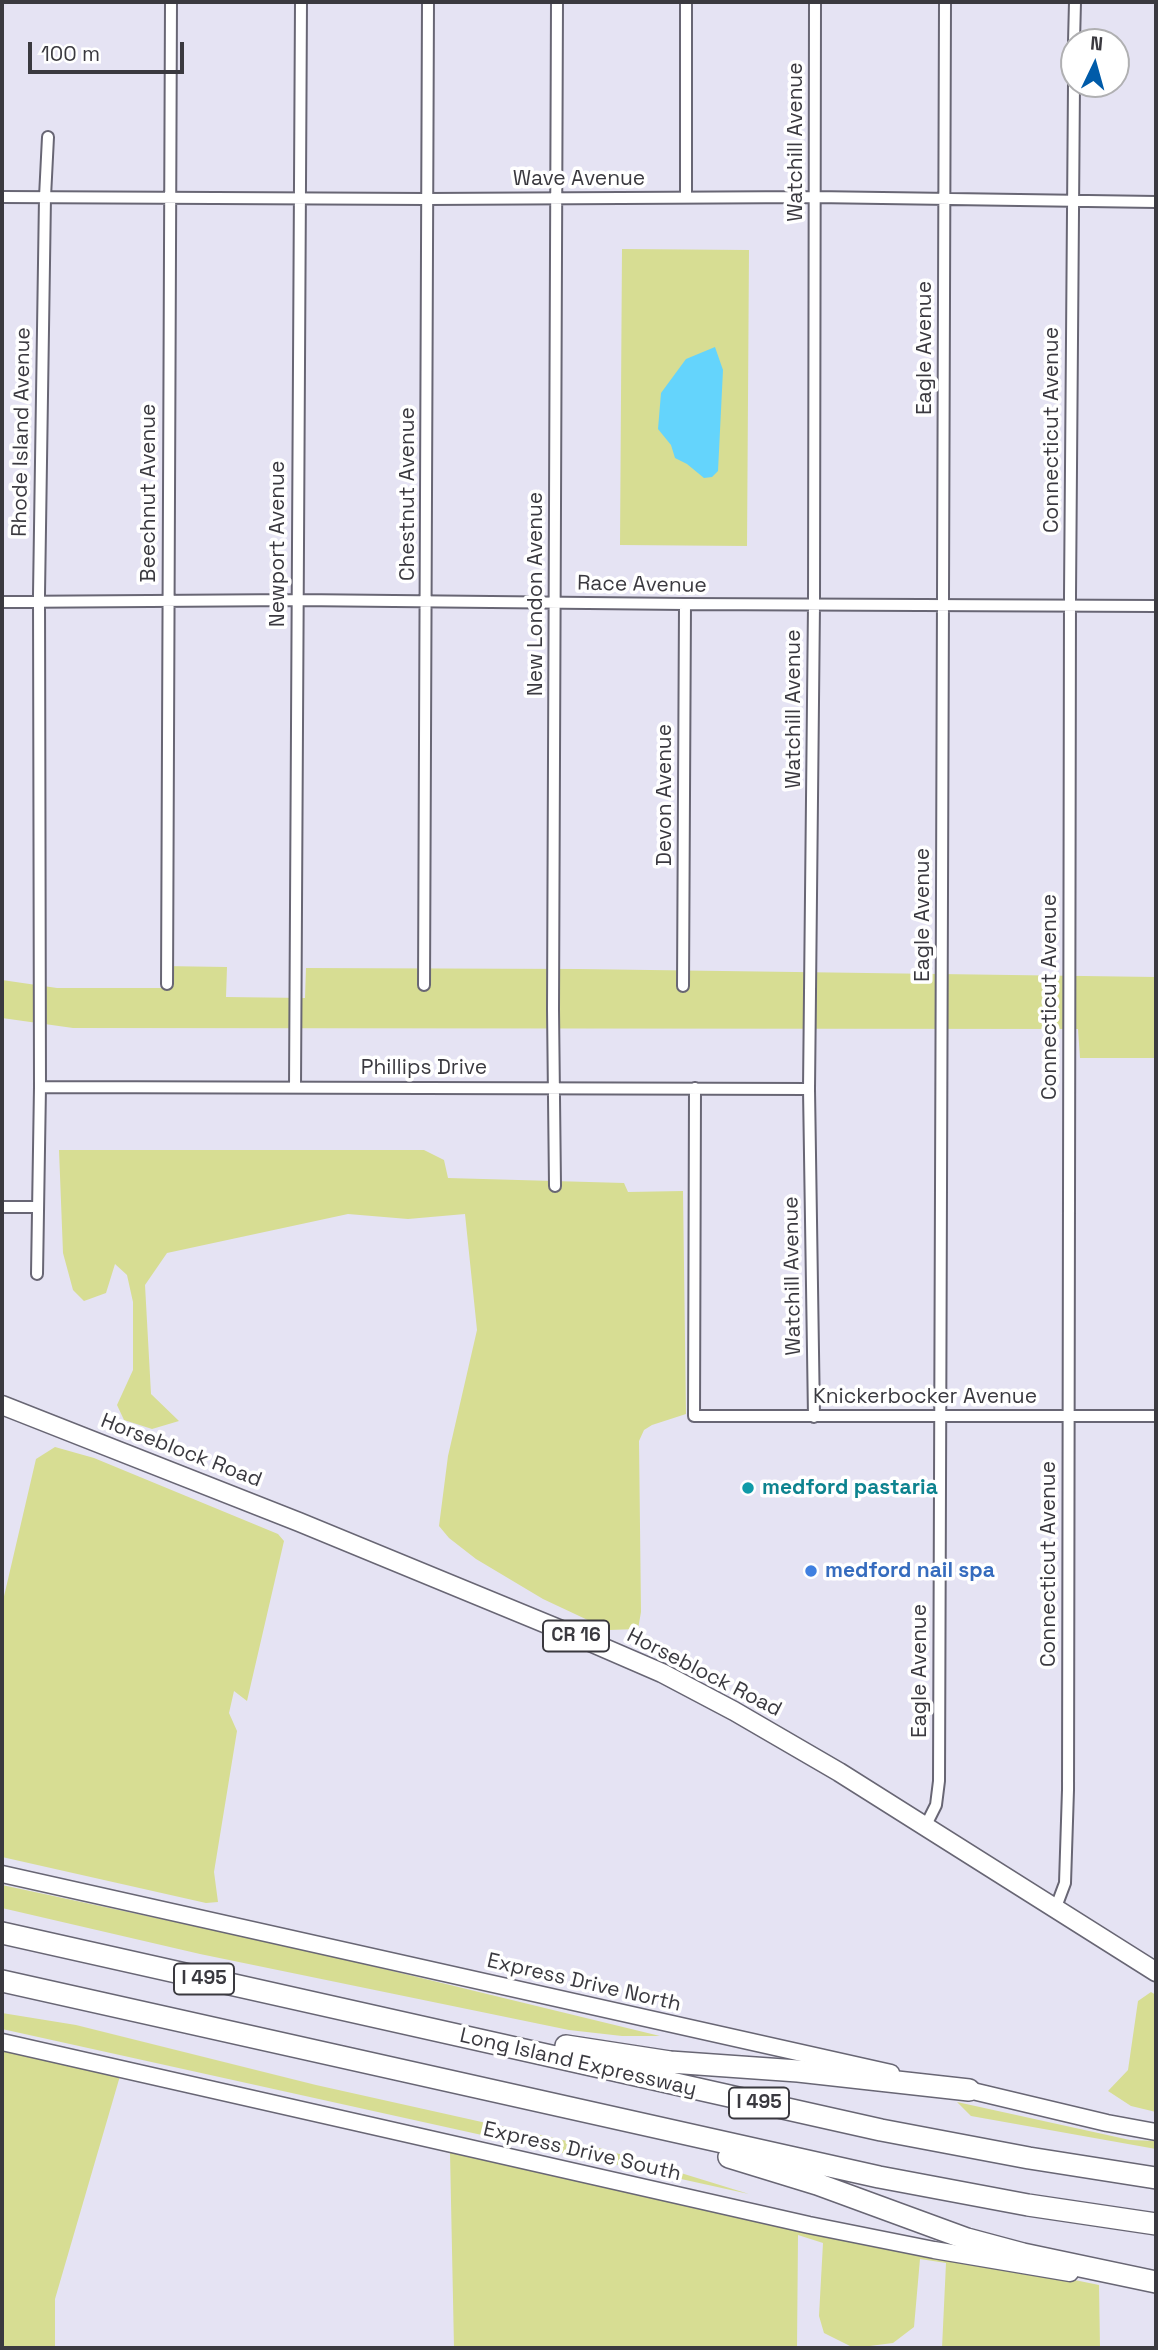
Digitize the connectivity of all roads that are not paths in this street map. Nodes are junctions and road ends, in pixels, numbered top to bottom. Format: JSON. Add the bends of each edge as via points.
{"nodes":[{"id":1,"x":171,"y":2,"type":"edge"},
{"id":2,"x":301,"y":2,"type":"edge"},
{"id":3,"x":428,"y":2,"type":"edge"},
{"id":4,"x":557,"y":2,"type":"edge"},
{"id":5,"x":687,"y":2,"type":"edge"},
{"id":6,"x":816,"y":2,"type":"edge"},
{"id":7,"x":945,"y":2,"type":"edge"},
{"id":8,"x":1075,"y":2,"type":"edge"},
{"id":9,"x":1074,"y":28,"type":"edge"},
{"id":10,"x":1074,"y":98,"type":"edge"},
{"id":11,"x":48,"y":137,"type":"dead end"},
{"id":12,"x":169,"y":196,"type":"junction"},
{"id":13,"x":2,"y":197,"type":"edge"},
{"id":14,"x":45,"y":197,"type":"junction"},
{"id":15,"x":300,"y":197,"type":"junction"},
{"id":16,"x":686,"y":197,"type":"junction"},
{"id":17,"x":814,"y":197,"type":"junction"},
{"id":18,"x":556,"y":198,"type":"junction"},
{"id":19,"x":427,"y":199,"type":"junction"},
{"id":20,"x":944,"y":201,"type":"junction"},
{"id":21,"x":1073,"y":202,"type":"junction"},
{"id":22,"x":1156,"y":202,"type":"edge"},
{"id":23,"x":168,"y":600,"type":"junction"},
{"id":24,"x":296,"y":600,"type":"junction"},
{"id":25,"x":2,"y":602,"type":"edge"},
{"id":26,"x":38,"y":602,"type":"junction"},
{"id":27,"x":427,"y":603,"type":"junction"},
{"id":28,"x":555,"y":603,"type":"junction"},
{"id":29,"x":685,"y":604,"type":"junction"},
{"id":30,"x":943,"y":604,"type":"junction"},
{"id":31,"x":814,"y":605,"type":"junction"},
{"id":32,"x":1070,"y":605,"type":"junction"},
{"id":33,"x":1156,"y":606,"type":"edge"},
{"id":34,"x":167,"y":984,"type":"dead end"},
{"id":35,"x":424,"y":985,"type":"dead end"},
{"id":36,"x":683,"y":986,"type":"dead end"},
{"id":37,"x":40,"y":1087,"type":"junction"},
{"id":38,"x":295,"y":1087,"type":"junction"},
{"id":39,"x":554,"y":1088,"type":"junction"},
{"id":40,"x":695,"y":1088,"type":"junction"},
{"id":41,"x":809,"y":1089,"type":"junction"},
{"id":42,"x":555,"y":1186,"type":"dead end"},
{"id":43,"x":2,"y":1207,"type":"edge"},
{"id":44,"x":38,"y":1207,"type":"junction"},
{"id":45,"x":37,"y":1274,"type":"dead end"},
{"id":46,"x":2,"y":1405,"type":"edge"},
{"id":47,"x":942,"y":1416,"type":"junction"},
{"id":48,"x":1068,"y":1416,"type":"junction"},
{"id":49,"x":1156,"y":1416,"type":"edge"},
{"id":50,"x":814,"y":1417,"type":"junction"},
{"id":51,"x":926,"y":1825,"type":"junction"},
{"id":52,"x":2,"y":1874,"type":"edge"},
{"id":53,"x":1056,"y":1908,"type":"junction"},
{"id":54,"x":2,"y":1933,"type":"edge"},
{"id":55,"x":1156,"y":1972,"type":"edge"},
{"id":56,"x":2,"y":1981,"type":"edge"},
{"id":57,"x":364,"y":2015,"type":"junction"},
{"id":58,"x":2,"y":2042,"type":"edge"},
{"id":59,"x":969,"y":2090,"type":"junction"},
{"id":60,"x":601,"y":2115,"type":"junction"},
{"id":61,"x":1156,"y":2132,"type":"edge"},
{"id":62,"x":1156,"y":2178,"type":"edge"},
{"id":63,"x":1156,"y":2224,"type":"edge"},
{"id":64,"x":1156,"y":2284,"type":"edge"}],
"edges":[{"from":1,"to":12,"type":"street","name":"Beechnut Avenue"},
{"from":2,"to":15,"type":"street","name":"Newport Avenue"},
{"from":3,"to":19,"type":"street","name":"Chestnut Avenue"},
{"from":4,"to":18,"type":"street","name":"New London Avenue"},
{"from":5,"to":16,"type":"street"},
{"from":6,"to":17,"type":"street","name":"Watchill Avenue"},
{"from":7,"to":20,"type":"street","name":"Eagle Avenue"},
{"from":8,"to":9,"type":"street"},
{"from":10,"to":21,"type":"street","name":"Connecticut Avenue"},
{"from":11,"to":14,"type":"street","name":"Rhode Island Avenue"},
{"from":12,"to":14,"type":"street","name":"Wave Avenue"},
{"from":12,"to":15,"type":"street","name":"Wave Avenue"},
{"from":12,"to":23,"type":"street","name":"Beechnut Avenue"},
{"from":13,"to":14,"type":"street","name":"Wave Avenue"},
{"from":14,"to":26,"type":"street","name":"Rhode Island Avenue"},
{"from":15,"to":19,"type":"street","name":"Wave Avenue"},
{"from":15,"to":24,"type":"street","name":"Newport Avenue"},
{"from":16,"to":17,"type":"street","name":"Wave Avenue"},
{"from":16,"to":18,"type":"street","name":"Wave Avenue"},
{"from":17,"to":20,"type":"street","name":"Wave Avenue"},
{"from":17,"to":31,"type":"street","name":"Watchill Avenue"},
{"from":18,"to":19,"type":"street","name":"Wave Avenue"},
{"from":18,"to":28,"type":"street","name":"New London Avenue"},
{"from":19,"to":27,"type":"street","name":"Chestnut Avenue"},
{"from":20,"to":21,"type":"street","name":"Wave Avenue"},
{"from":20,"to":30,"type":"street","name":"Eagle Avenue"},
{"from":21,"to":22,"type":"street","name":"Wave Avenue"},
{"from":21,"to":32,"type":"street","name":"Connecticut Avenue"},
{"from":23,"to":24,"type":"street","name":"Race Avenue"},
{"from":23,"to":26,"type":"street","name":"Race Avenue"},
{"from":23,"to":34,"type":"street","name":"Beechnut Avenue"},
{"from":24,"to":27,"type":"street","name":"Race Avenue"},
{"from":24,"to":38,"type":"street","name":"Newport Avenue"},
{"from":25,"to":26,"type":"street","name":"Race Avenue"},
{"from":26,"to":37,"type":"street","name":"Rhode Island Avenue"},
{"from":27,"to":28,"type":"street","name":"Race Avenue"},
{"from":27,"to":35,"type":"street","name":"Chestnut Avenue"},
{"from":28,"to":29,"type":"street","name":"Race Avenue"},
{"from":28,"to":39,"type":"street","name":"New London Avenue"},
{"from":29,"to":31,"type":"street","name":"Race Avenue"},
{"from":29,"to":36,"type":"street","name":"Devon Avenue"},
{"from":30,"to":31,"type":"street","name":"Race Avenue"},
{"from":30,"to":32,"type":"street","name":"Race Avenue"},
{"from":30,"to":47,"type":"street","name":"Eagle Avenue"},
{"from":31,"to":41,"type":"street","name":"Watchill Avenue"},
{"from":32,"to":33,"type":"street","name":"Race Avenue"},
{"from":32,"to":48,"type":"street","name":"Connecticut Avenue"},
{"from":37,"to":38,"type":"street","name":"Phillips Drive"},
{"from":37,"to":44,"type":"street","name":"Rhode Island Avenue"},
{"from":38,"to":39,"type":"street","name":"Phillips Drive"},
{"from":39,"to":40,"type":"street","name":"Phillips Drive"},
{"from":39,"to":42,"type":"street","name":"New London Avenue"},
{"from":40,"to":41,"type":"street","name":"Phillips Drive"},
{"from":40,"to":50,"type":"street","name":"Knickerbocker Avenue","via":[[694,1416]]},
{"from":41,"to":50,"type":"street","name":"Watchill Avenue"},
{"from":43,"to":44,"type":"street"},
{"from":44,"to":45,"type":"street","name":"Rhode Island Avenue"},
{"from":46,"to":51,"type":"main road","name":"Horseblock Road","number":"CR 16","via":[[627,1657],[734,1711]]},
{"from":47,"to":48,"type":"street","name":"Knickerbocker Avenue"},
{"from":47,"to":50,"type":"street","name":"Knickerbocker Avenue"},
{"from":47,"to":51,"type":"street","name":"Eagle Avenue","via":[[939,1781],[936,1805]]},
{"from":48,"to":49,"type":"street","name":"Knickerbocker Avenue"},
{"from":48,"to":53,"type":"street","name":"Connecticut Avenue","via":[[1068,1790],[1065,1883]]},
{"from":51,"to":53,"type":"main road","name":"Horseblock Road","number":"CR 16"},
{"from":52,"to":59,"type":"main road","name":"Express Drive North"},
{"from":53,"to":55,"type":"main road","name":"Horseblock Road","number":"CR 16"},
{"from":54,"to":57,"type":"highway","name":"Long Island Expressway","number":"I 495"},
{"from":56,"to":60,"type":"highway","number":"I 495"},
{"from":57,"to":59,"type":"highway","via":[[498,2032],[640,2058]]},
{"from":57,"to":62,"type":"highway","name":"Long Island Expressway","number":"I 495","via":[[881,2130]]},
{"from":58,"to":64,"type":"main road","name":"Express Drive South","via":[[810,2225],[967,2256]]},
{"from":59,"to":61,"type":"main road","name":"Express Drive North"},
{"from":60,"to":63,"type":"highway","number":"I 495","via":[[954,2192]]},
{"from":60,"to":64,"type":"highway","via":[[817,2184],[967,2239]]}]}
